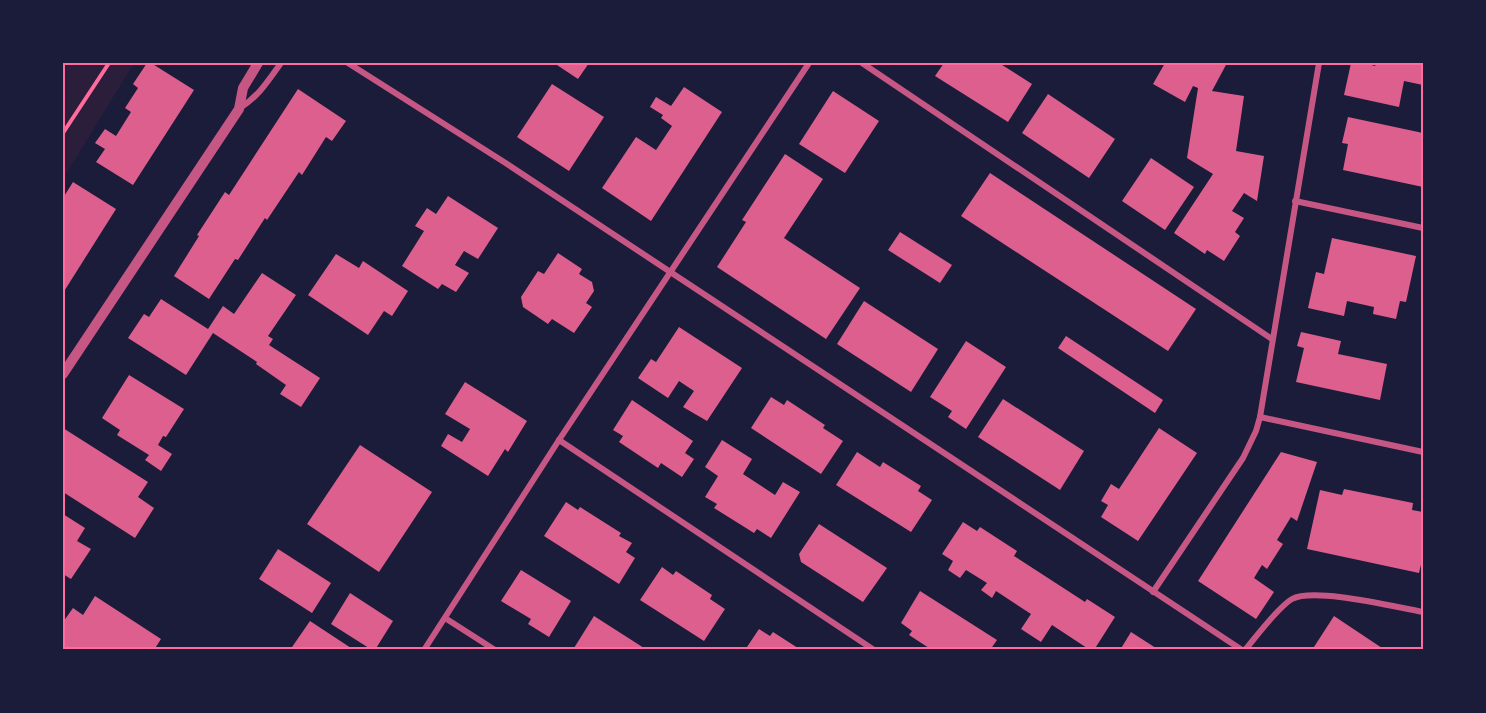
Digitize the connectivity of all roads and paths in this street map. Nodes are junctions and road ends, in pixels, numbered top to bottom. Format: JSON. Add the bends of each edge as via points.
{"nodes":[{"id":1,"x":109,"y":63,"type":"edge"},
{"id":2,"x":258,"y":63,"type":"edge"},
{"id":3,"x":281,"y":63,"type":"edge"},
{"id":4,"x":348,"y":63,"type":"edge"},
{"id":5,"x":809,"y":63,"type":"edge"},
{"id":6,"x":862,"y":63,"type":"edge"},
{"id":7,"x":1318,"y":63,"type":"edge"},
{"id":8,"x":239,"y":109,"type":"junction"},
{"id":9,"x":63,"y":133,"type":"edge"},
{"id":10,"x":1295,"y":201,"type":"junction"},
{"id":11,"x":1423,"y":228,"type":"edge"},
{"id":12,"x":670,"y":273,"type":"junction"},
{"id":13,"x":1272,"y":339,"type":"junction"},
{"id":14,"x":63,"y":374,"type":"edge"},
{"id":15,"x":1260,"y":417,"type":"junction"},
{"id":16,"x":559,"y":440,"type":"junction"},
{"id":17,"x":1423,"y":452,"type":"edge"},
{"id":18,"x":1153,"y":592,"type":"junction"},
{"id":19,"x":1423,"y":612,"type":"edge"},
{"id":20,"x":445,"y":618,"type":"junction"},
{"id":21,"x":424,"y":650,"type":"edge"},
{"id":22,"x":495,"y":650,"type":"edge"},
{"id":23,"x":874,"y":650,"type":"edge"},
{"id":24,"x":1243,"y":650,"type":"edge"}],
"edges":[{"from":1,"to":9,"type":"path"},
{"from":2,"to":8,"type":"street","via":[[243,88]]},
{"from":3,"to":8,"type":"street","via":[[260,93]]},
{"from":4,"to":12,"type":"street"},
{"from":5,"to":12,"type":"street"},
{"from":6,"to":13,"type":"street"},
{"from":7,"to":10,"type":"street"},
{"from":8,"to":14,"type":"street"},
{"from":10,"to":11,"type":"street"},
{"from":10,"to":13,"type":"street"},
{"from":12,"to":16,"type":"street"},
{"from":12,"to":18,"type":"street"},
{"from":13,"to":15,"type":"street"},
{"from":15,"to":17,"type":"street"},
{"from":15,"to":18,"type":"street","via":[[1243,458]]},
{"from":16,"to":20,"type":"street"},
{"from":16,"to":23,"type":"street"},
{"from":18,"to":24,"type":"street"},
{"from":19,"to":24,"type":"street","via":[[1336,596],[1299,596],[1290,600]]},
{"from":20,"to":21,"type":"street"},
{"from":20,"to":22,"type":"street"}]}
